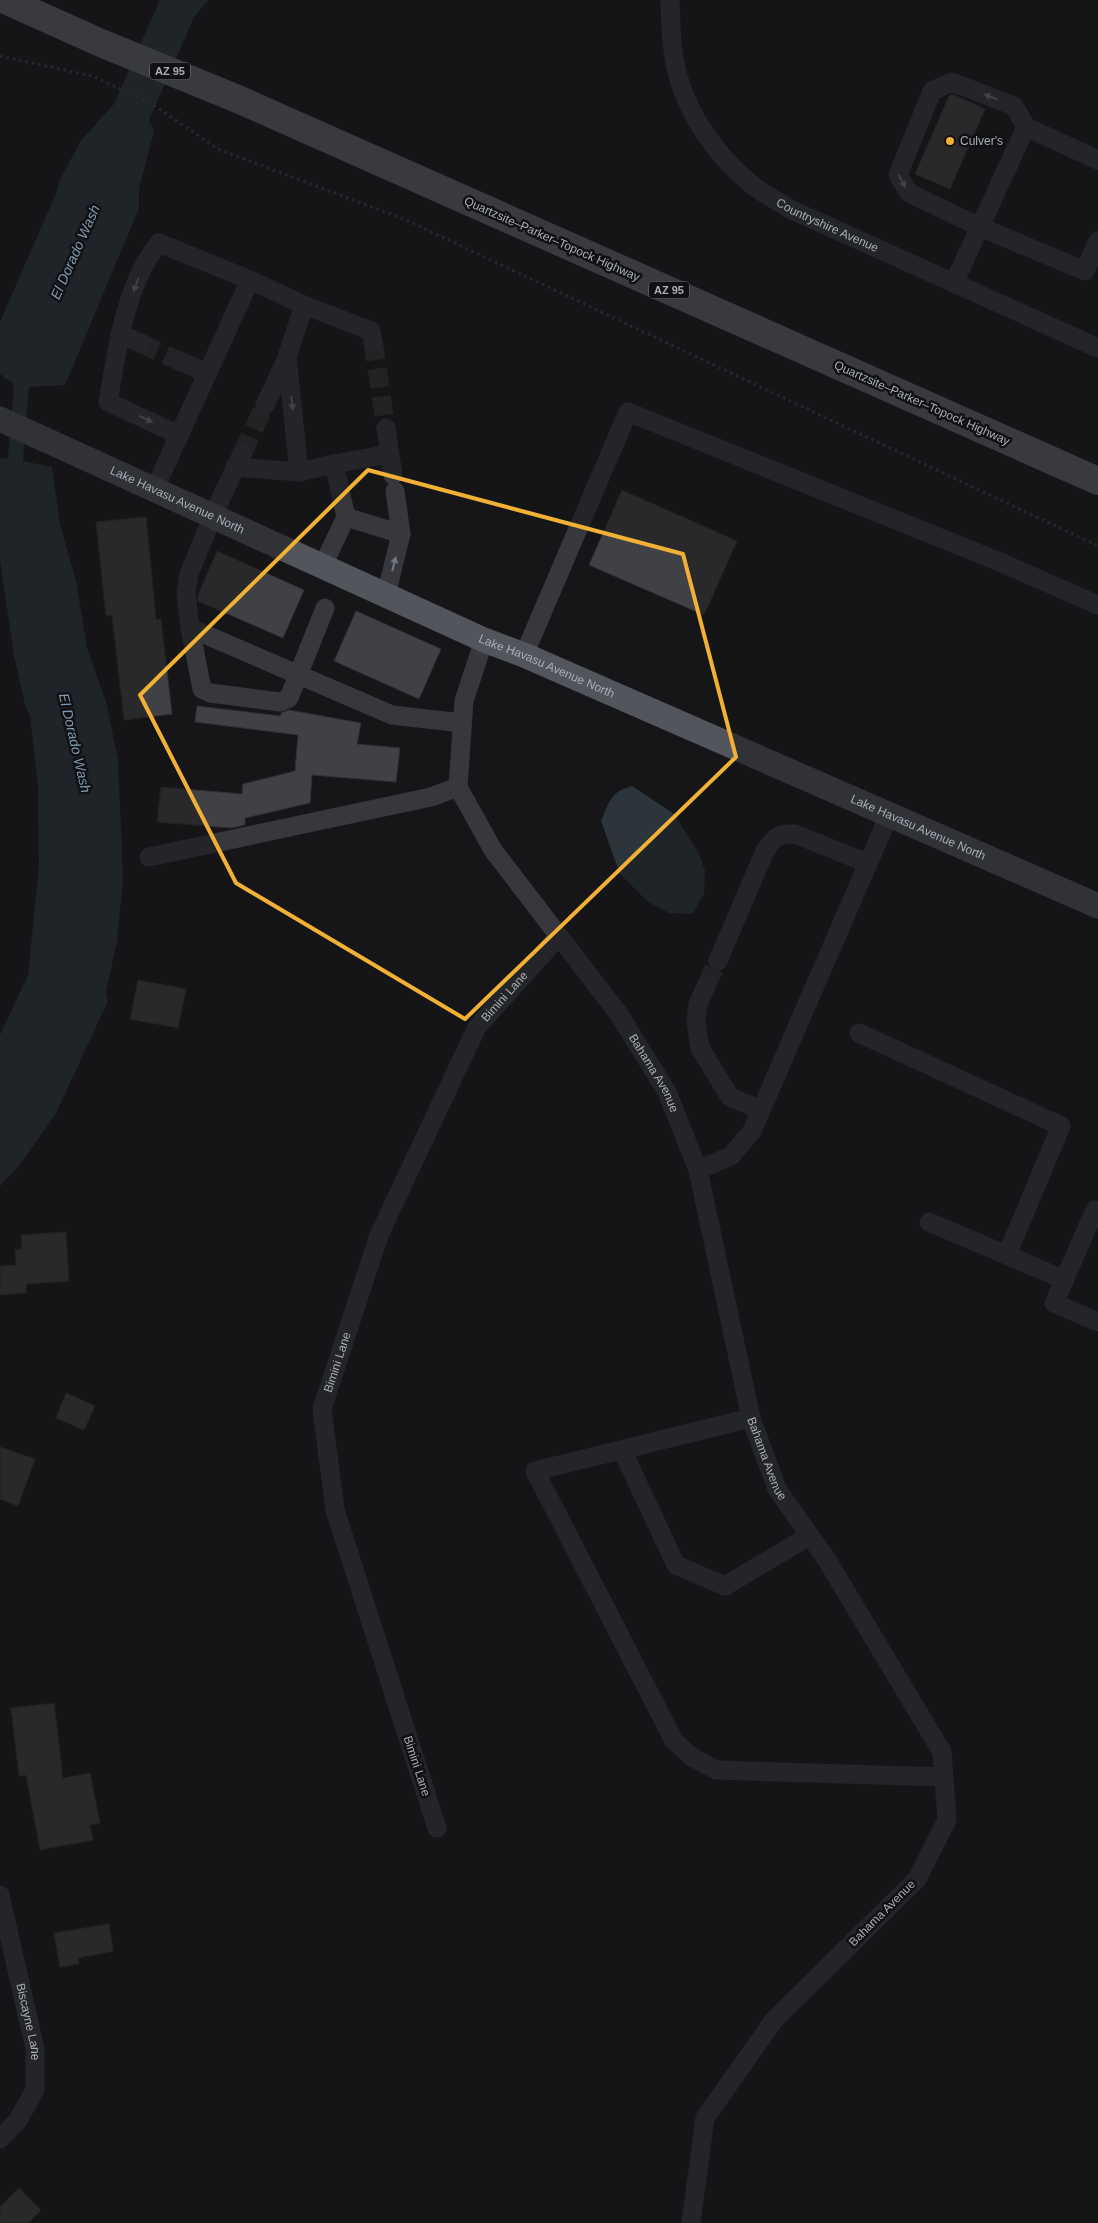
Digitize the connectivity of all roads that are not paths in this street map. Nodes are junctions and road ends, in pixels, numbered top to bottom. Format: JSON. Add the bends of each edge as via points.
{"nodes":[{"id":1,"x":4,"y":0,"type":"edge"},
{"id":2,"x":670,"y":0,"type":"edge"},
{"id":3,"x":1026,"y":127,"type":"junction"},
{"id":4,"x":1098,"y":160,"type":"edge"},
{"id":5,"x":980,"y":227,"type":"junction"},
{"id":6,"x":1098,"y":241,"type":"edge"},
{"id":7,"x":250,"y":280,"type":"junction"},
{"id":8,"x":954,"y":283,"type":"junction"},
{"id":9,"x":304,"y":305,"type":"junction"},
{"id":10,"x":120,"y":334,"type":"junction"},
{"id":11,"x":373,"y":341,"type":"tunnel mouth"},
{"id":12,"x":140,"y":343,"type":"tunnel mouth"},
{"id":13,"x":1098,"y":348,"type":"edge"},
{"id":14,"x":287,"y":357,"type":"junction"},
{"id":15,"x":182,"y":362,"type":"tunnel mouth"},
{"id":16,"x":207,"y":373,"type":"junction"},
{"id":17,"x":264,"y":405,"type":"tunnel mouth"},
{"id":18,"x":0,"y":418,"type":"edge"},
{"id":19,"x":386,"y":428,"type":"tunnel mouth"},
{"id":20,"x":179,"y":435,"type":"junction"},
{"id":21,"x":390,"y":454,"type":"junction"},
{"id":22,"x":334,"y":464,"type":"junction"},
{"id":23,"x":299,"y":472,"type":"junction"},
{"id":24,"x":1098,"y":481,"type":"edge"},
{"id":25,"x":155,"y":488,"type":"junction"},
{"id":26,"x":213,"y":515,"type":"junction"},
{"id":27,"x":346,"y":517,"type":"junction"},
{"id":28,"x":401,"y":534,"type":"junction"},
{"id":29,"x":323,"y":565,"type":"junction"},
{"id":30,"x":386,"y":595,"type":"junction"},
{"id":31,"x":1098,"y":605,"type":"edge"},
{"id":32,"x":325,"y":608,"type":"dead end"},
{"id":33,"x":190,"y":628,"type":"junction"},
{"id":34,"x":484,"y":640,"type":"junction"},
{"id":35,"x":524,"y":655,"type":"junction"},
{"id":36,"x":298,"y":675,"type":"junction"},
{"id":37,"x":462,"y":723,"type":"junction"},
{"id":38,"x":458,"y":787,"type":"junction"},
{"id":39,"x":889,"y":815,"type":"junction"},
{"id":40,"x":148,"y":857,"type":"dead end"},
{"id":41,"x":867,"y":863,"type":"junction"},
{"id":42,"x":1098,"y":906,"type":"edge"},
{"id":43,"x":559,"y":936,"type":"junction"},
{"id":44,"x":718,"y":961,"type":"tunnel mouth"},
{"id":45,"x":706,"y":986,"type":"tunnel mouth"},
{"id":46,"x":859,"y":1033,"type":"dead end"},
{"id":47,"x":762,"y":1110,"type":"junction"},
{"id":48,"x":698,"y":1170,"type":"junction"},
{"id":49,"x":1098,"y":1211,"type":"edge"},
{"id":50,"x":929,"y":1222,"type":"dead end"},
{"id":51,"x":1007,"y":1255,"type":"junction"},
{"id":52,"x":1065,"y":1280,"type":"junction"},
{"id":53,"x":1098,"y":1322,"type":"edge"},
{"id":54,"x":751,"y":1418,"type":"junction"},
{"id":55,"x":622,"y":1450,"type":"junction"},
{"id":56,"x":809,"y":1536,"type":"junction"},
{"id":57,"x":944,"y":1777,"type":"junction"},
{"id":58,"x":438,"y":1828,"type":"dead end"},
{"id":59,"x":0,"y":1895,"type":"edge"},
{"id":60,"x":0,"y":2139,"type":"edge"},
{"id":61,"x":691,"y":2223,"type":"edge"}],
"edges":[{"from":1,"to":24,"type":"highway","name":"Quartzsite–Parker–Topock Highway","number":"AZ 95","via":[[249,104]]},
{"from":2,"to":8,"type":"street","name":"Countryshire Avenue","via":[[678,77],[691,109],[716,150],[750,184],[792,210]]},
{"from":3,"to":4,"type":"street"},
{"from":3,"to":5,"type":"street"},
{"from":3,"to":5,"type":"street","one_way":true,"via":[[1014,106],[952,82],[932,91],[898,175],[909,193]]},
{"from":5,"to":6,"type":"street","via":[[1085,271]]},
{"from":5,"to":8,"type":"street"},
{"from":7,"to":9,"type":"street"},
{"from":7,"to":10,"type":"street","one_way":true,"via":[[159,243],[147,258]]},
{"from":7,"to":16,"type":"street"},
{"from":8,"to":13,"type":"street","name":"Countryshire Avenue"},
{"from":9,"to":11,"type":"street","via":[[371,331]]},
{"from":9,"to":14,"type":"street"},
{"from":10,"to":12,"type":"street"},
{"from":10,"to":20,"type":"street","one_way":true,"via":[[108,402]]},
{"from":14,"to":17,"type":"street"},
{"from":14,"to":23,"type":"street","one_way":true},
{"from":15,"to":16,"type":"street"},
{"from":16,"to":20,"type":"street"},
{"from":18,"to":25,"type":"main road","name":"Lake Havasu Avenue North"},
{"from":19,"to":21,"type":"street"},
{"from":20,"to":25,"type":"street"},
{"from":21,"to":22,"type":"street"},
{"from":21,"to":28,"type":"street"},
{"from":22,"to":23,"type":"street"},
{"from":22,"to":27,"type":"street"},
{"from":23,"to":26,"type":"street","via":[[239,461]]},
{"from":25,"to":26,"type":"main road","name":"Lake Havasu Avenue North"},
{"from":26,"to":29,"type":"main road","name":"Lake Havasu Avenue North"},
{"from":26,"to":33,"type":"street","via":[[189,574],[186,593]]},
{"from":27,"to":28,"type":"street"},
{"from":27,"to":29,"type":"street"},
{"from":30,"to":28,"type":"street","one_way":true},
{"from":29,"to":30,"type":"main road","name":"Lake Havasu Avenue North"},
{"from":30,"to":34,"type":"main road","name":"Lake Havasu Avenue North"},
{"from":31,"to":35,"type":"street","via":[[1000,562],[628,412]]},
{"from":32,"to":36,"type":"street"},
{"from":33,"to":36,"type":"street"},
{"from":33,"to":36,"type":"street","via":[[202,689],[210,693],[280,702],[289,698]]},
{"from":34,"to":35,"type":"main road","name":"Lake Havasu Avenue North"},
{"from":34,"to":37,"type":"street","via":[[464,701]]},
{"from":35,"to":39,"type":"main road","name":"Lake Havasu Avenue North"},
{"from":36,"to":37,"type":"street","via":[[392,715]]},
{"from":37,"to":38,"type":"street"},
{"from":38,"to":40,"type":"street","via":[[431,797]]},
{"from":38,"to":43,"type":"street","name":"Bahama Avenue","via":[[493,850]]},
{"from":39,"to":41,"type":"street"},
{"from":39,"to":42,"type":"main road","name":"Lake Havasu Avenue North"},
{"from":41,"to":44,"type":"street","via":[[795,834],[782,834],[773,839]]},
{"from":41,"to":47,"type":"street"},
{"from":43,"to":48,"type":"street","name":"Bahama Avenue","via":[[618,1013],[667,1092]]},
{"from":43,"to":58,"type":"street","name":"Bimini Lane","via":[[477,1027],[379,1235],[322,1409],[335,1510]]},
{"from":45,"to":47,"type":"street","via":[[698,1004],[696,1022],[700,1048],[730,1097]]},
{"from":46,"to":51,"type":"street","via":[[1061,1126]]},
{"from":47,"to":48,"type":"street","via":[[752,1131],[731,1156]]},
{"from":48,"to":54,"type":"street","name":"Bahama Avenue"},
{"from":49,"to":52,"type":"street","via":[[1095,1210]]},
{"from":50,"to":51,"type":"street"},
{"from":51,"to":52,"type":"street"},
{"from":52,"to":53,"type":"street","via":[[1054,1303]]},
{"from":54,"to":55,"type":"street"},
{"from":54,"to":56,"type":"street","name":"Bahama Avenue","via":[[777,1489]]},
{"from":55,"to":56,"type":"street","via":[[676,1565],[725,1586]]},
{"from":55,"to":57,"type":"street","via":[[535,1471],[674,1741],[692,1757],[716,1770]]},
{"from":56,"to":57,"type":"street","name":"Bahama Avenue","via":[[827,1560],[942,1752]]},
{"from":57,"to":61,"type":"street","name":"Bahama Avenue","via":[[947,1820],[917,1879],[774,2020],[706,2118]]},
{"from":59,"to":60,"type":"street","name":"Biscayne Lane","via":[[35,2049],[35,2090],[18,2120]]}]}
